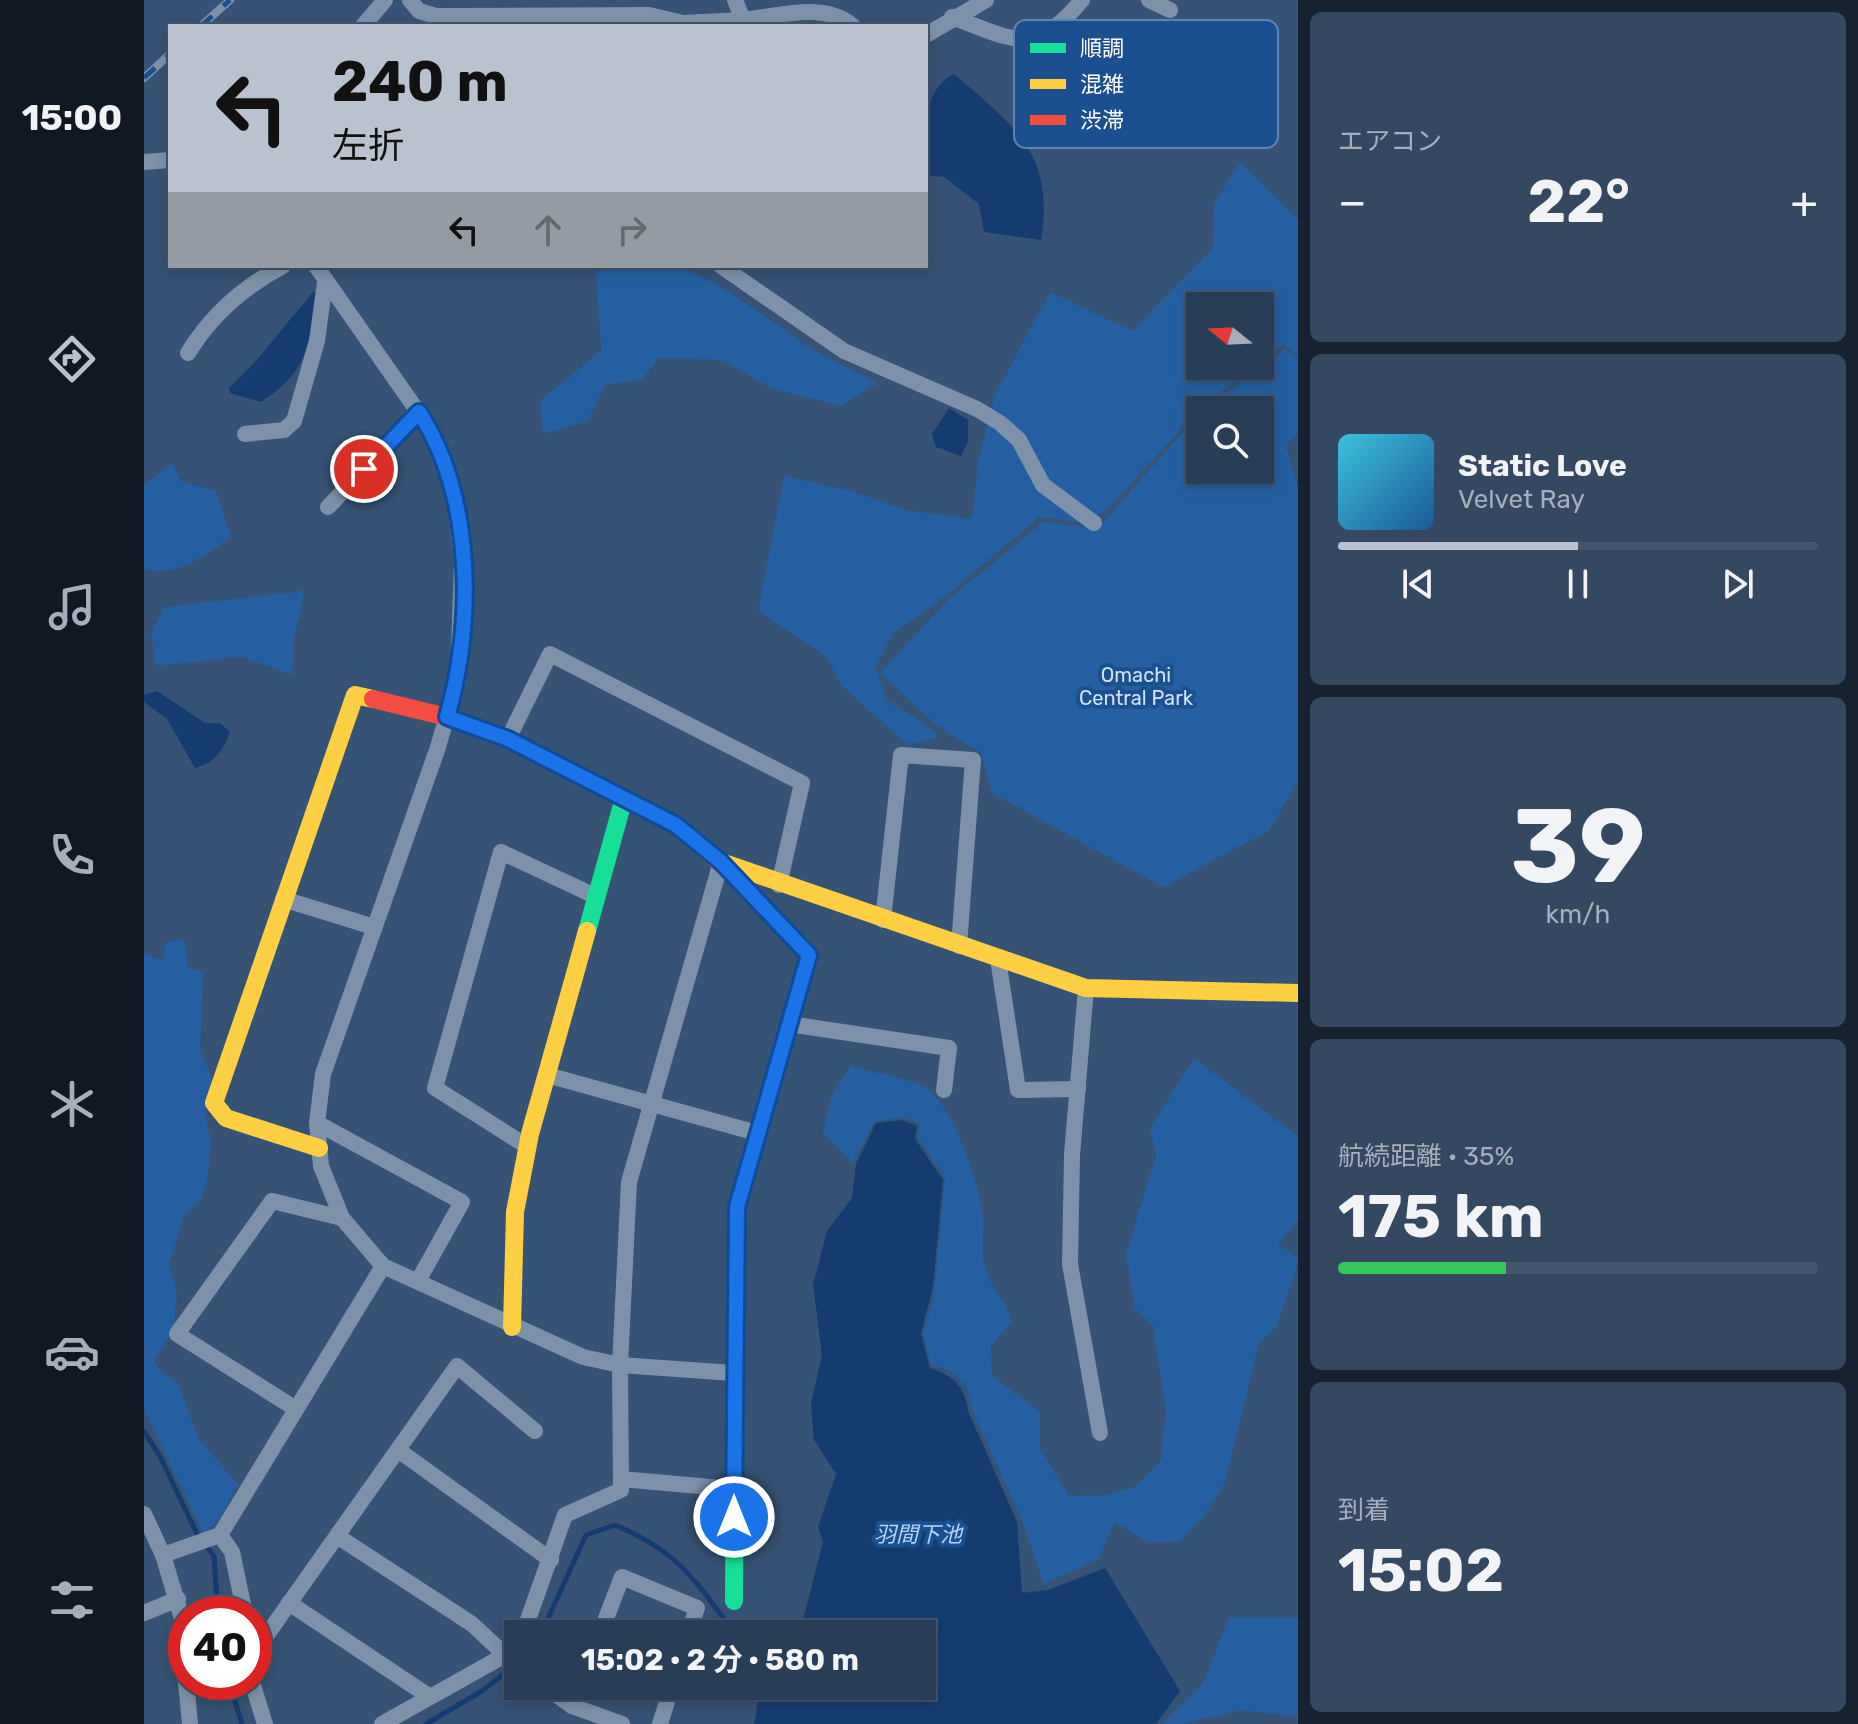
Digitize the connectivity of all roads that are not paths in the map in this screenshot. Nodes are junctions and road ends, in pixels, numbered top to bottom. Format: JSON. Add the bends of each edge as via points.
{"nodes":[{"id":1,"x":385,"y":0,"type":"edge"},
{"id":2,"x":410,"y":0,"type":"edge"},
{"id":3,"x":735,"y":0,"type":"edge"},
{"id":4,"x":986,"y":0,"type":"edge"},
{"id":5,"x":1082,"y":0,"type":"edge"},
{"id":6,"x":1149,"y":0,"type":"edge"},
{"id":7,"x":1170,"y":10,"type":"dead end"},
{"id":8,"x":952,"y":17,"type":"junction"},
{"id":9,"x":743,"y":20,"type":"junction"},
{"id":10,"x":1062,"y":20,"type":"edge"},
{"id":11,"x":365,"y":24,"type":"edge"},
{"id":12,"x":851,"y":24,"type":"edge"},
{"id":13,"x":928,"y":34,"type":"edge"},
{"id":14,"x":1014,"y":37,"type":"edge"},
{"id":15,"x":168,"y":160,"type":"edge"},
{"id":16,"x":144,"y":162,"type":"edge"},
{"id":17,"x":279,"y":268,"type":"edge"},
{"id":18,"x":317,"y":268,"type":"edge"},
{"id":19,"x":724,"y":268,"type":"edge"},
{"id":20,"x":325,"y":282,"type":"junction"},
{"id":21,"x":188,"y":353,"type":"dead end"},
{"id":22,"x":419,"y":412,"type":"junction"},
{"id":23,"x":245,"y":434,"type":"dead end"},
{"id":24,"x":328,"y":507,"type":"dead end"},
{"id":25,"x":1094,"y":523,"type":"dead end"},
{"id":26,"x":447,"y":717,"type":"junction"},
{"id":27,"x":508,"y":739,"type":"junction"},
{"id":28,"x":624,"y":798,"type":"junction"},
{"id":29,"x":721,"y":862,"type":"junction"},
{"id":30,"x":779,"y":885,"type":"junction"},
{"id":31,"x":595,"y":896,"type":"junction"},
{"id":32,"x":283,"y":899,"type":"junction"},
{"id":33,"x":883,"y":920,"type":"junction"},
{"id":34,"x":374,"y":927,"type":"junction"},
{"id":35,"x":959,"y":946,"type":"junction"},
{"id":36,"x":998,"y":959,"type":"junction"},
{"id":37,"x":1086,"y":988,"type":"junction"},
{"id":38,"x":1298,"y":993,"type":"edge"},
{"id":39,"x":789,"y":1024,"type":"junction"},
{"id":40,"x":547,"y":1075,"type":"junction"},
{"id":41,"x":1078,"y":1089,"type":"junction"},
{"id":42,"x":944,"y":1090,"type":"dead end"},
{"id":43,"x":651,"y":1105,"type":"junction"},
{"id":44,"x":317,"y":1123,"type":"junction"},
{"id":45,"x":757,"y":1133,"type":"junction"},
{"id":46,"x":528,"y":1147,"type":"junction"},
{"id":47,"x":319,"y":1148,"type":"junction"},
{"id":48,"x":342,"y":1218,"type":"junction"},
{"id":49,"x":383,"y":1266,"type":"junction"},
{"id":50,"x":418,"y":1281,"type":"junction"},
{"id":51,"x":512,"y":1327,"type":"junction"},
{"id":52,"x":620,"y":1365,"type":"junction"},
{"id":53,"x":733,"y":1373,"type":"junction"},
{"id":54,"x":296,"y":1409,"type":"junction"},
{"id":55,"x":535,"y":1431,"type":"dead end"},
{"id":56,"x":1100,"y":1433,"type":"dead end"},
{"id":57,"x":398,"y":1450,"type":"junction"},
{"id":58,"x":621,"y":1479,"type":"junction"},
{"id":59,"x":733,"y":1489,"type":"junction"},
{"id":60,"x":144,"y":1514,"type":"edge"},
{"id":61,"x":216,"y":1536,"type":"junction"},
{"id":62,"x":337,"y":1536,"type":"junction"},
{"id":63,"x":163,"y":1555,"type":"junction"},
{"id":64,"x":551,"y":1560,"type":"junction"},
{"id":65,"x":177,"y":1596,"type":"edge"},
{"id":66,"x":241,"y":1596,"type":"edge"},
{"id":67,"x":734,"y":1601,"type":"dead end"},
{"id":68,"x":168,"y":1603,"type":"edge"},
{"id":69,"x":289,"y":1603,"type":"junction"},
{"id":70,"x":144,"y":1613,"type":"edge"},
{"id":71,"x":528,"y":1620,"type":"edge"},
{"id":72,"x":605,"y":1620,"type":"edge"},
{"id":73,"x":693,"y":1620,"type":"edge"},
{"id":74,"x":272,"y":1627,"type":"edge"},
{"id":75,"x":504,"y":1653,"type":"edge"},
{"id":76,"x":504,"y":1664,"type":"edge"},
{"id":77,"x":430,"y":1697,"type":"junction"},
{"id":78,"x":188,"y":1700,"type":"edge"},
{"id":79,"x":258,"y":1700,"type":"edge"},
{"id":80,"x":564,"y":1700,"type":"edge"},
{"id":81,"x":574,"y":1700,"type":"edge"},
{"id":82,"x":668,"y":1700,"type":"edge"},
{"id":83,"x":572,"y":1706,"type":"junction"},
{"id":84,"x":190,"y":1724,"type":"edge"},
{"id":85,"x":265,"y":1724,"type":"edge"},
{"id":86,"x":382,"y":1724,"type":"edge"},
{"id":87,"x":622,"y":1724,"type":"edge"},
{"id":88,"x":660,"y":1724,"type":"edge"}],
"edges":[{"from":1,"to":11,"type":"street"},
{"from":2,"to":9,"type":"street","via":[[419,11],[436,16]]},
{"from":3,"to":9,"type":"street"},
{"from":4,"to":8,"type":"street"},
{"from":5,"to":10,"type":"street"},
{"from":6,"to":7,"type":"street"},
{"from":8,"to":13,"type":"street"},
{"from":8,"to":14,"type":"street"},
{"from":9,"to":12,"type":"street","via":[[822,12],[840,15]]},
{"from":15,"to":16,"type":"street"},
{"from":17,"to":21,"type":"street","via":[[245,287],[202,330]]},
{"from":18,"to":20,"type":"street"},
{"from":19,"to":25,"type":"street","via":[[844,351],[1000,423],[1019,440],[1043,485]]},
{"from":20,"to":22,"type":"street"},
{"from":20,"to":23,"type":"street","via":[[317,341],[294,421],[284,430]]},
{"from":22,"to":24,"type":"street"},
{"from":22,"to":26,"type":"street","via":[[445,465],[460,531],[458,680]]},
{"from":26,"to":27,"type":"street"},
{"from":26,"to":32,"type":"street","via":[[355,695]]},
{"from":26,"to":34,"type":"street"},
{"from":27,"to":28,"type":"street"},
{"from":27,"to":30,"type":"street","via":[[550,654],[802,783]]},
{"from":28,"to":29,"type":"street","via":[[676,825]]},
{"from":28,"to":31,"type":"street"},
{"from":29,"to":30,"type":"street"},
{"from":29,"to":39,"type":"street","via":[[809,955]]},
{"from":29,"to":43,"type":"street"},
{"from":30,"to":33,"type":"street"},
{"from":31,"to":40,"type":"street"},
{"from":31,"to":46,"type":"street","via":[[501,852],[435,1088]]},
{"from":32,"to":34,"type":"street"},
{"from":32,"to":47,"type":"street","via":[[214,1103],[226,1118]]},
{"from":33,"to":35,"type":"street"},
{"from":33,"to":35,"type":"street","via":[[901,755],[973,760]]},
{"from":34,"to":44,"type":"street","via":[[323,1074]]},
{"from":35,"to":36,"type":"street"},
{"from":36,"to":37,"type":"street"},
{"from":36,"to":41,"type":"street","via":[[1018,1090]]},
{"from":37,"to":38,"type":"street"},
{"from":37,"to":41,"type":"street"},
{"from":39,"to":42,"type":"street","via":[[949,1048]]},
{"from":39,"to":45,"type":"street"},
{"from":40,"to":43,"type":"street"},
{"from":40,"to":46,"type":"street"},
{"from":41,"to":56,"type":"street","via":[[1070,1264]]},
{"from":43,"to":45,"type":"street"},
{"from":43,"to":52,"type":"street","via":[[629,1182]]},
{"from":44,"to":47,"type":"street"},
{"from":44,"to":50,"type":"street","via":[[462,1202]]},
{"from":45,"to":53,"type":"street","via":[[737,1207]]},
{"from":46,"to":51,"type":"street","via":[[515,1212]]},
{"from":47,"to":48,"type":"street"},
{"from":48,"to":49,"type":"street"},
{"from":48,"to":54,"type":"street","via":[[272,1201],[177,1334]]},
{"from":49,"to":50,"type":"street"},
{"from":49,"to":54,"type":"street"},
{"from":50,"to":51,"type":"street"},
{"from":51,"to":52,"type":"street","via":[[583,1357]]},
{"from":52,"to":53,"type":"street"},
{"from":52,"to":58,"type":"street"},
{"from":53,"to":59,"type":"street"},
{"from":54,"to":61,"type":"street"},
{"from":55,"to":57,"type":"street","via":[[457,1366]]},
{"from":57,"to":62,"type":"street"},
{"from":57,"to":64,"type":"street"},
{"from":58,"to":59,"type":"street"},
{"from":58,"to":64,"type":"street","via":[[621,1490],[565,1515]]},
{"from":59,"to":67,"type":"street"},
{"from":60,"to":63,"type":"street"},
{"from":61,"to":63,"type":"street"},
{"from":61,"to":66,"type":"street","via":[[232,1552]]},
{"from":62,"to":69,"type":"street"},
{"from":62,"to":75,"type":"street","via":[[472,1624]]},
{"from":63,"to":65,"type":"street"},
{"from":64,"to":71,"type":"street"},
{"from":68,"to":70,"type":"street"},
{"from":69,"to":74,"type":"street"},
{"from":69,"to":77,"type":"street"},
{"from":72,"to":73,"type":"street","via":[[622,1577],[697,1608]]},
{"from":76,"to":77,"type":"street"},
{"from":77,"to":86,"type":"street"},
{"from":78,"to":84,"type":"street"},
{"from":79,"to":85,"type":"street"},
{"from":80,"to":83,"type":"street"},
{"from":81,"to":83,"type":"street"},
{"from":82,"to":88,"type":"street"},
{"from":83,"to":87,"type":"street"}]}
